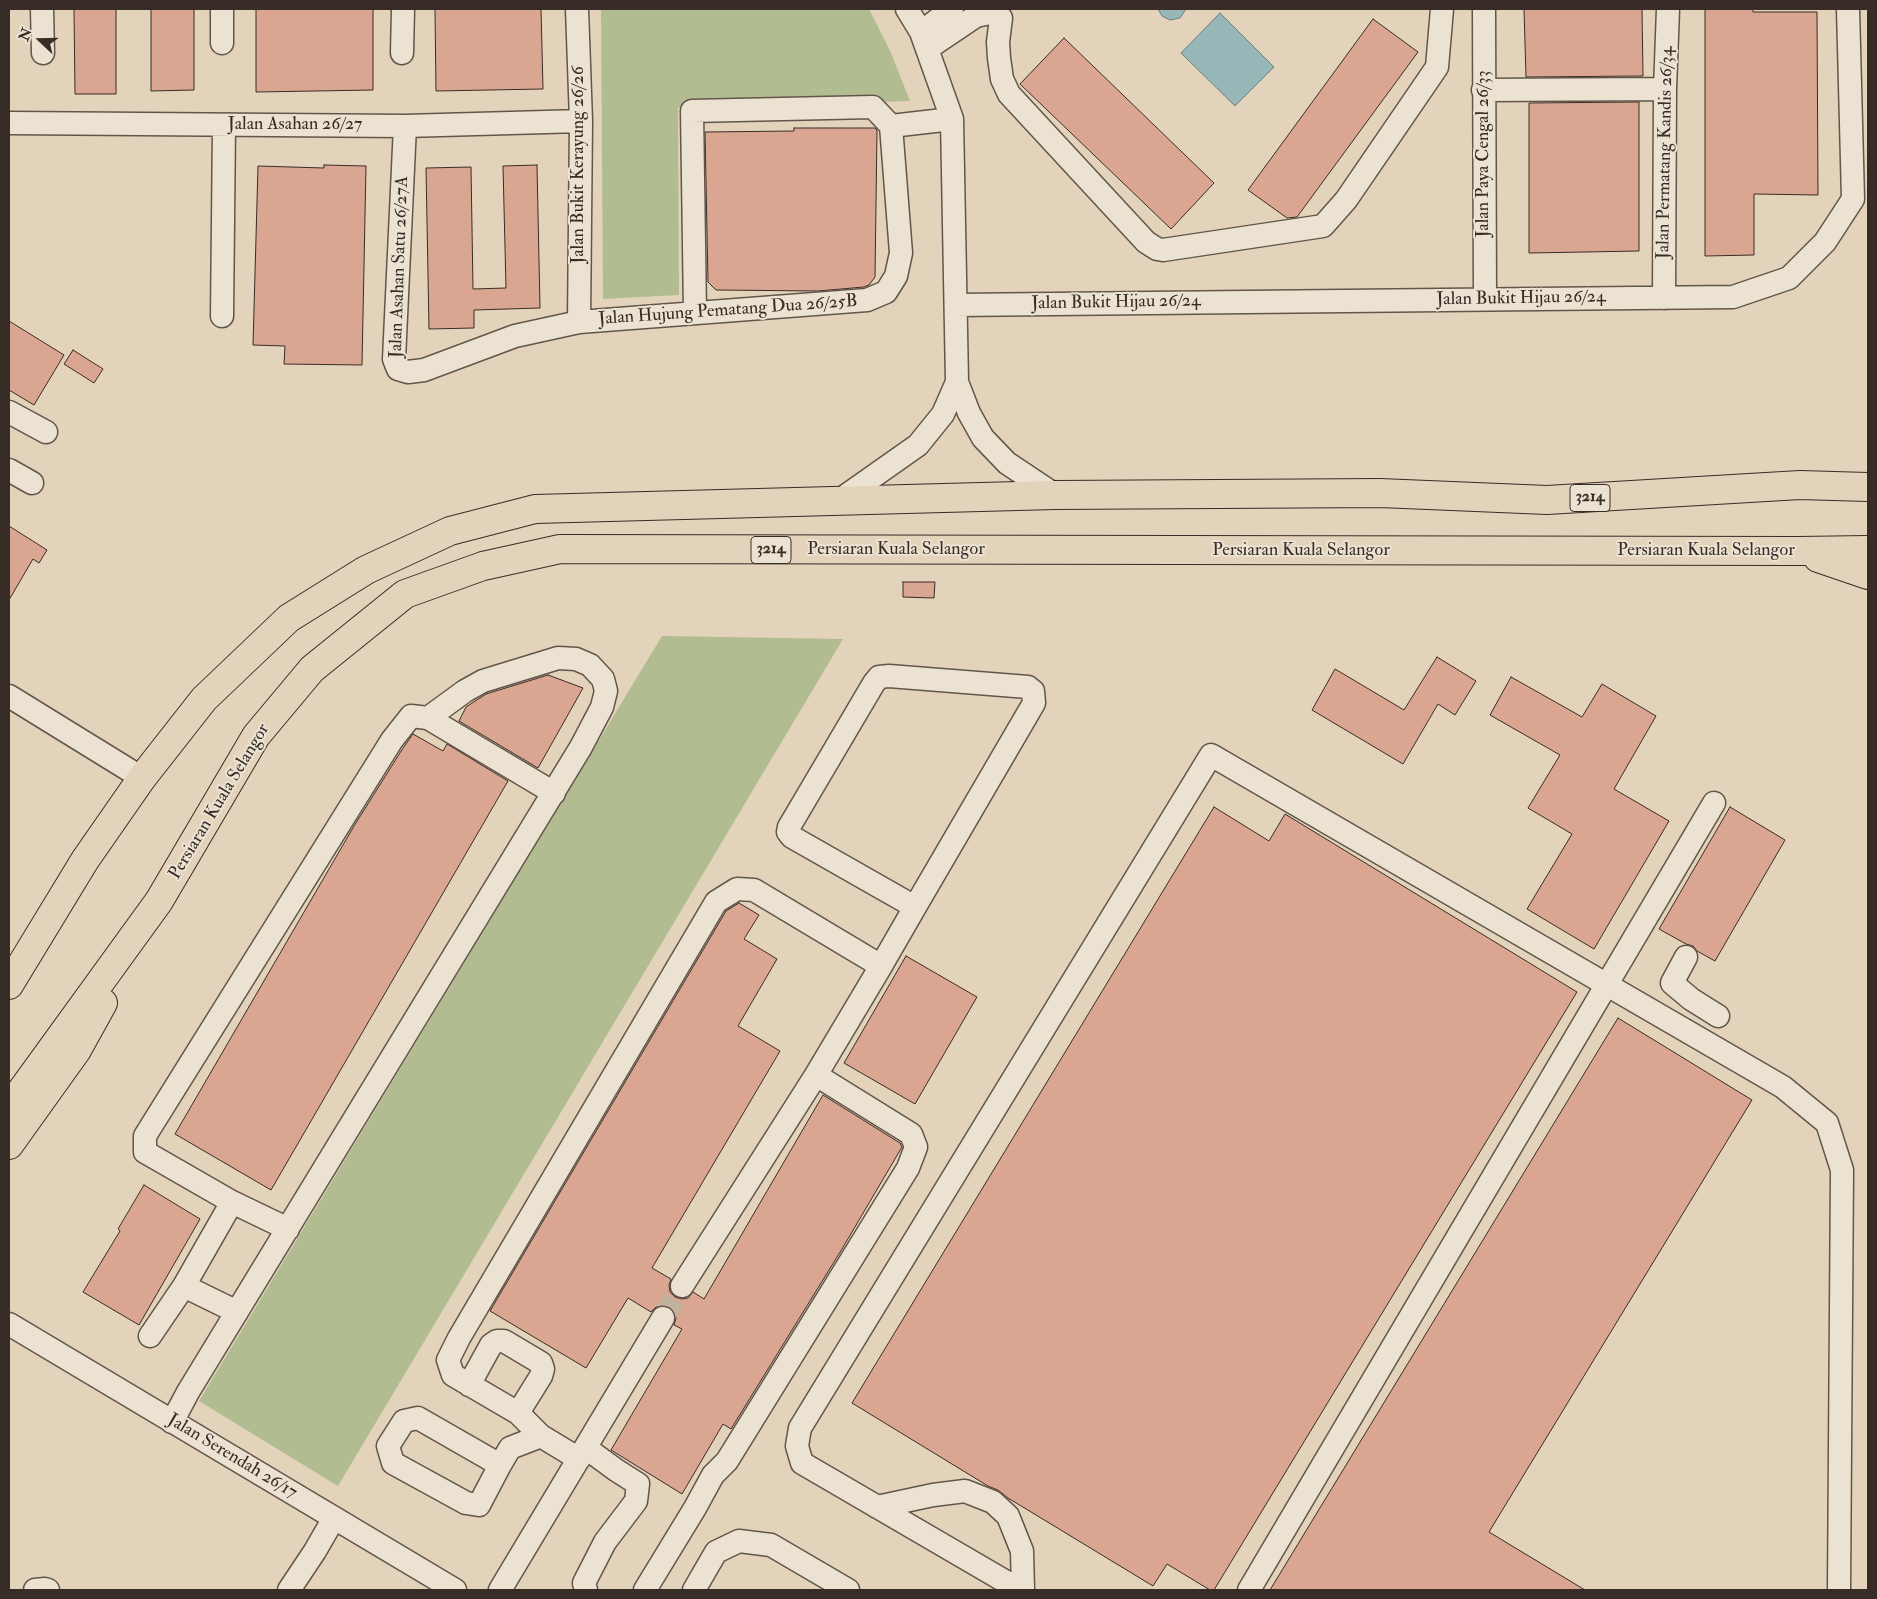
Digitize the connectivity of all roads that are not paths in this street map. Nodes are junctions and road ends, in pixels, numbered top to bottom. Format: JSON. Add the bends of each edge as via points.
{"nodes":[{"id":1,"x":42,"y":9,"type":"edge"},
{"id":2,"x":222,"y":9,"type":"edge"},
{"id":3,"x":403,"y":9,"type":"edge"},
{"id":4,"x":578,"y":9,"type":"edge"},
{"id":5,"x":907,"y":9,"type":"edge"},
{"id":6,"x":952,"y":9,"type":"edge"},
{"id":7,"x":1442,"y":9,"type":"edge"},
{"id":8,"x":1484,"y":9,"type":"edge"},
{"id":9,"x":1668,"y":9,"type":"edge"},
{"id":10,"x":1848,"y":9,"type":"edge"},
{"id":11,"x":995,"y":12,"type":"edge"},
{"id":12,"x":924,"y":41,"type":"junction"},
{"id":13,"x":222,"y":43,"type":"dead end"},
{"id":14,"x":43,"y":53,"type":"dead end"},
{"id":15,"x":402,"y":53,"type":"dead end"},
{"id":16,"x":1665,"y":89,"type":"junction"},
{"id":17,"x":1483,"y":90,"type":"junction"},
{"id":18,"x":952,"y":120,"type":"junction"},
{"id":19,"x":581,"y":121,"type":"junction"},
{"id":20,"x":9,"y":123,"type":"edge"},
{"id":21,"x":224,"y":125,"type":"junction"},
{"id":22,"x":405,"y":126,"type":"junction"},
{"id":23,"x":891,"y":126,"type":"junction"},
{"id":24,"x":1664,"y":298,"type":"junction"},
{"id":25,"x":1485,"y":299,"type":"junction"},
{"id":26,"x":956,"y":305,"type":"junction"},
{"id":27,"x":695,"y":312,"type":"junction"},
{"id":28,"x":222,"y":316,"type":"dead end"},
{"id":29,"x":579,"y":322,"type":"junction"},
{"id":30,"x":957,"y":382,"type":"junction"},
{"id":31,"x":9,"y":412,"type":"edge"},
{"id":32,"x":46,"y":432,"type":"dead end"},
{"id":33,"x":1868,"y":465,"type":"edge"},
{"id":34,"x":9,"y":470,"type":"edge"},
{"id":35,"x":32,"y":483,"type":"dead end"},
{"id":36,"x":1800,"y":485,"type":"junction"},
{"id":37,"x":1868,"y":487,"type":"edge"},
{"id":38,"x":1055,"y":495,"type":"junction"},
{"id":39,"x":837,"y":502,"type":"junction"},
{"id":40,"x":1868,"y":550,"type":"edge"},
{"id":41,"x":1798,"y":551,"type":"junction"},
{"id":42,"x":1868,"y":575,"type":"edge"},
{"id":43,"x":9,"y":696,"type":"edge"},
{"id":44,"x":428,"y":718,"type":"junction"},
{"id":45,"x":142,"y":778,"type":"junction"},
{"id":46,"x":554,"y":793,"type":"junction"},
{"id":47,"x":1714,"y":803,"type":"dead end"},
{"id":48,"x":159,"y":902,"type":"junction"},
{"id":49,"x":915,"y":907,"type":"junction"},
{"id":50,"x":1686,"y":957,"type":"dead end"},
{"id":51,"x":881,"y":966,"type":"junction"},
{"id":52,"x":1606,"y":984,"type":"junction"},
{"id":53,"x":9,"y":985,"type":"edge"},
{"id":54,"x":1691,"y":999,"type":"junction"},
{"id":55,"x":1718,"y":1016,"type":"dead end"},
{"id":56,"x":1677,"y":1025,"type":"junction"},
{"id":57,"x":816,"y":1075,"type":"junction"},
{"id":58,"x":9,"y":1108,"type":"edge"},
{"id":59,"x":9,"y":1145,"type":"edge"},
{"id":60,"x":232,"y":1202,"type":"junction"},
{"id":61,"x":288,"y":1229,"type":"junction"},
{"id":62,"x":184,"y":1286,"type":"junction"},
{"id":63,"x":682,"y":1286,"type":"tunnel mouth"},
{"id":64,"x":237,"y":1312,"type":"junction"},
{"id":65,"x":663,"y":1318,"type":"tunnel mouth"},
{"id":66,"x":9,"y":1324,"type":"edge"},
{"id":67,"x":150,"y":1336,"type":"dead end"},
{"id":68,"x":469,"y":1385,"type":"junction"},
{"id":69,"x":518,"y":1412,"type":"junction"},
{"id":70,"x":172,"y":1422,"type":"junction"},
{"id":71,"x":541,"y":1436,"type":"junction"},
{"id":72,"x":583,"y":1454,"type":"junction"},
{"id":73,"x":500,"y":1465,"type":"junction"},
{"id":74,"x":877,"y":1507,"type":"junction"},
{"id":75,"x":334,"y":1518,"type":"junction"},
{"id":76,"x":35,"y":1590,"type":"edge"},
{"id":77,"x":48,"y":1590,"type":"edge"},
{"id":78,"x":288,"y":1590,"type":"edge"},
{"id":79,"x":455,"y":1590,"type":"edge"},
{"id":80,"x":500,"y":1590,"type":"edge"},
{"id":81,"x":586,"y":1590,"type":"edge"},
{"id":82,"x":645,"y":1590,"type":"edge"},
{"id":83,"x":694,"y":1590,"type":"edge"},
{"id":84,"x":848,"y":1590,"type":"edge"},
{"id":85,"x":1022,"y":1590,"type":"edge"},
{"id":86,"x":1249,"y":1590,"type":"edge"},
{"id":87,"x":1839,"y":1590,"type":"edge"}],
"edges":[{"from":1,"to":14,"type":"street"},
{"from":2,"to":13,"type":"street"},
{"from":3,"to":15,"type":"street"},
{"from":4,"to":19,"type":"street","name":"Jalan Bukit Kerayung 26/26"},
{"from":5,"to":12,"type":"street"},
{"from":6,"to":12,"type":"street"},
{"from":7,"to":11,"type":"street","via":[[1437,67],[1346,200],[1323,226],[1163,250],[1146,242],[1010,94],[1002,79]]},
{"from":8,"to":17,"type":"street","name":"Jalan Paya Cengal 26/33"},
{"from":9,"to":16,"type":"street","name":"Jalan Permatang Kandis 26/34"},
{"from":10,"to":24,"type":"street","name":"Jalan Bukit Hijau 26/24","via":[[1853,200],[1825,242],[1789,278],[1733,297]]},
{"from":11,"to":12,"type":"street","via":[[976,16]]},
{"from":12,"to":18,"type":"street"},
{"from":16,"to":17,"type":"street"},
{"from":16,"to":24,"type":"street","name":"Jalan Permatang Kandis 26/34"},
{"from":17,"to":25,"type":"street","name":"Jalan Paya Cengal 26/33"},
{"from":18,"to":23,"type":"street"},
{"from":18,"to":26,"type":"street"},
{"from":19,"to":22,"type":"street","name":"Jalan Asahan 26/27"},
{"from":19,"to":29,"type":"street","name":"Jalan Bukit Kerayung 26/26"},
{"from":20,"to":21,"type":"street","name":"Jalan Asahan 26/27"},
{"from":21,"to":22,"type":"street","name":"Jalan Asahan 26/27"},
{"from":21,"to":28,"type":"street"},
{"from":22,"to":29,"type":"street","name":"Jalan Asahan Satu 26/27A","via":[[394,359],[398,369],[408,372],[424,370],[515,336]]},
{"from":23,"to":27,"type":"street","name":"Jalan Hujung Pematang Dua 26/25B","via":[[901,253],[896,276],[886,292],[867,300]]},
{"from":23,"to":27,"type":"street","via":[[873,107],[692,111]]},
{"from":24,"to":25,"type":"street","name":"Jalan Bukit Hijau 26/24"},
{"from":25,"to":26,"type":"street","name":"Jalan Bukit Hijau 26/24"},
{"from":26,"to":30,"type":"street"},
{"from":27,"to":29,"type":"street","name":"Jalan Hujung Pematang Dua 26/25B"},
{"from":30,"to":38,"type":"street","via":[[983,438],[1007,463]]},
{"from":30,"to":39,"type":"street","via":[[943,414],[918,445]]},
{"from":31,"to":32,"type":"street"},
{"from":33,"to":36,"type":"main road","via":[[1862,470]]},
{"from":34,"to":35,"type":"street"},
{"from":36,"to":37,"type":"main road","number":"3214"},
{"from":36,"to":38,"type":"main road","number":"3214","via":[[1548,500],[1380,493]]},
{"from":38,"to":39,"type":"main road","number":"3214"},
{"from":39,"to":45,"type":"main road","number":"3214","via":[[535,509],[450,532],[366,570],[289,618],[204,699]]},
{"from":40,"to":41,"type":"main road","name":"Persiaran Kuala Selangor","number":"3214"},
{"from":41,"to":42,"type":"main road"},
{"from":41,"to":48,"type":"main road","name":"Persiaran Kuala Selangor","number":"3214","via":[[560,550],[482,566],[405,594],[312,669],[256,736]]},
{"from":43,"to":45,"type":"street"},
{"from":44,"to":46,"type":"street"},
{"from":44,"to":46,"type":"street","via":[[483,681],[558,658],[576,659],[590,665],[603,679],[606,691],[602,707]]},
{"from":44,"to":60,"type":"street","via":[[412,716],[392,740],[145,1136],[145,1152]]},
{"from":45,"to":53,"type":"main road","number":"3214","via":[[85,860]]},
{"from":46,"to":61,"type":"street"},
{"from":47,"to":52,"type":"street"},
{"from":48,"to":58,"type":"main road","name":"Persiaran Kuala Selangor","number":"3214"},
{"from":48,"to":59,"type":"main road","via":[[77,1050]]},
{"from":49,"to":49,"type":"street","via":[[792,837],[788,827],[879,677],[1028,687],[1033,691],[1034,703]]},
{"from":49,"to":51,"type":"street"},
{"from":50,"to":54,"type":"street","via":[[1672,983]]},
{"from":51,"to":57,"type":"street"},
{"from":51,"to":68,"type":"street","via":[[754,890],[737,889],[716,902],[459,1338],[448,1360],[453,1375]]},
{"from":52,"to":56,"type":"street"},
{"from":52,"to":74,"type":"street","via":[[1211,755],[800,1428],[797,1446],[802,1463]]},
{"from":52,"to":86,"type":"street"},
{"from":54,"to":55,"type":"street"},
{"from":54,"to":56,"type":"street"},
{"from":56,"to":87,"type":"street","via":[[1783,1087],[1827,1122],[1842,1170]]},
{"from":57,"to":63,"type":"street"},
{"from":57,"to":82,"type":"street","via":[[911,1134],[916,1146],[908,1168],[727,1461],[713,1475]]},
{"from":60,"to":61,"type":"street"},
{"from":60,"to":62,"type":"street"},
{"from":61,"to":64,"type":"street"},
{"from":62,"to":64,"type":"street"},
{"from":62,"to":67,"type":"street"},
{"from":64,"to":70,"type":"street"},
{"from":65,"to":72,"type":"street"},
{"from":66,"to":70,"type":"street","name":"Jalan Serendah 26/17"},
{"from":68,"to":69,"type":"street"},
{"from":68,"to":69,"type":"street","via":[[491,1345],[504,1341],[541,1364],[543,1369],[542,1376]]},
{"from":69,"to":71,"type":"street"},
{"from":70,"to":75,"type":"street","name":"Jalan Serendah 26/17"},
{"from":71,"to":72,"type":"street"},
{"from":71,"to":73,"type":"street","via":[[510,1448]]},
{"from":72,"to":80,"type":"street"},
{"from":72,"to":81,"type":"street","via":[[638,1484],[636,1500],[605,1542],[584,1584]]},
{"from":73,"to":73,"type":"street","via":[[479,1505],[466,1503],[393,1463],[388,1446],[404,1421],[418,1418]]},
{"from":74,"to":85,"type":"street"},
{"from":74,"to":85,"type":"street","via":[[933,1494],[965,1491],[993,1502],[1008,1516],[1022,1551]]},
{"from":75,"to":78,"type":"street"},
{"from":75,"to":79,"type":"street","name":"Jalan Serendah 26/17"},
{"from":76,"to":77,"type":"street"},
{"from":83,"to":84,"type":"street","via":[[716,1552],[739,1541],[771,1545]]}]}
